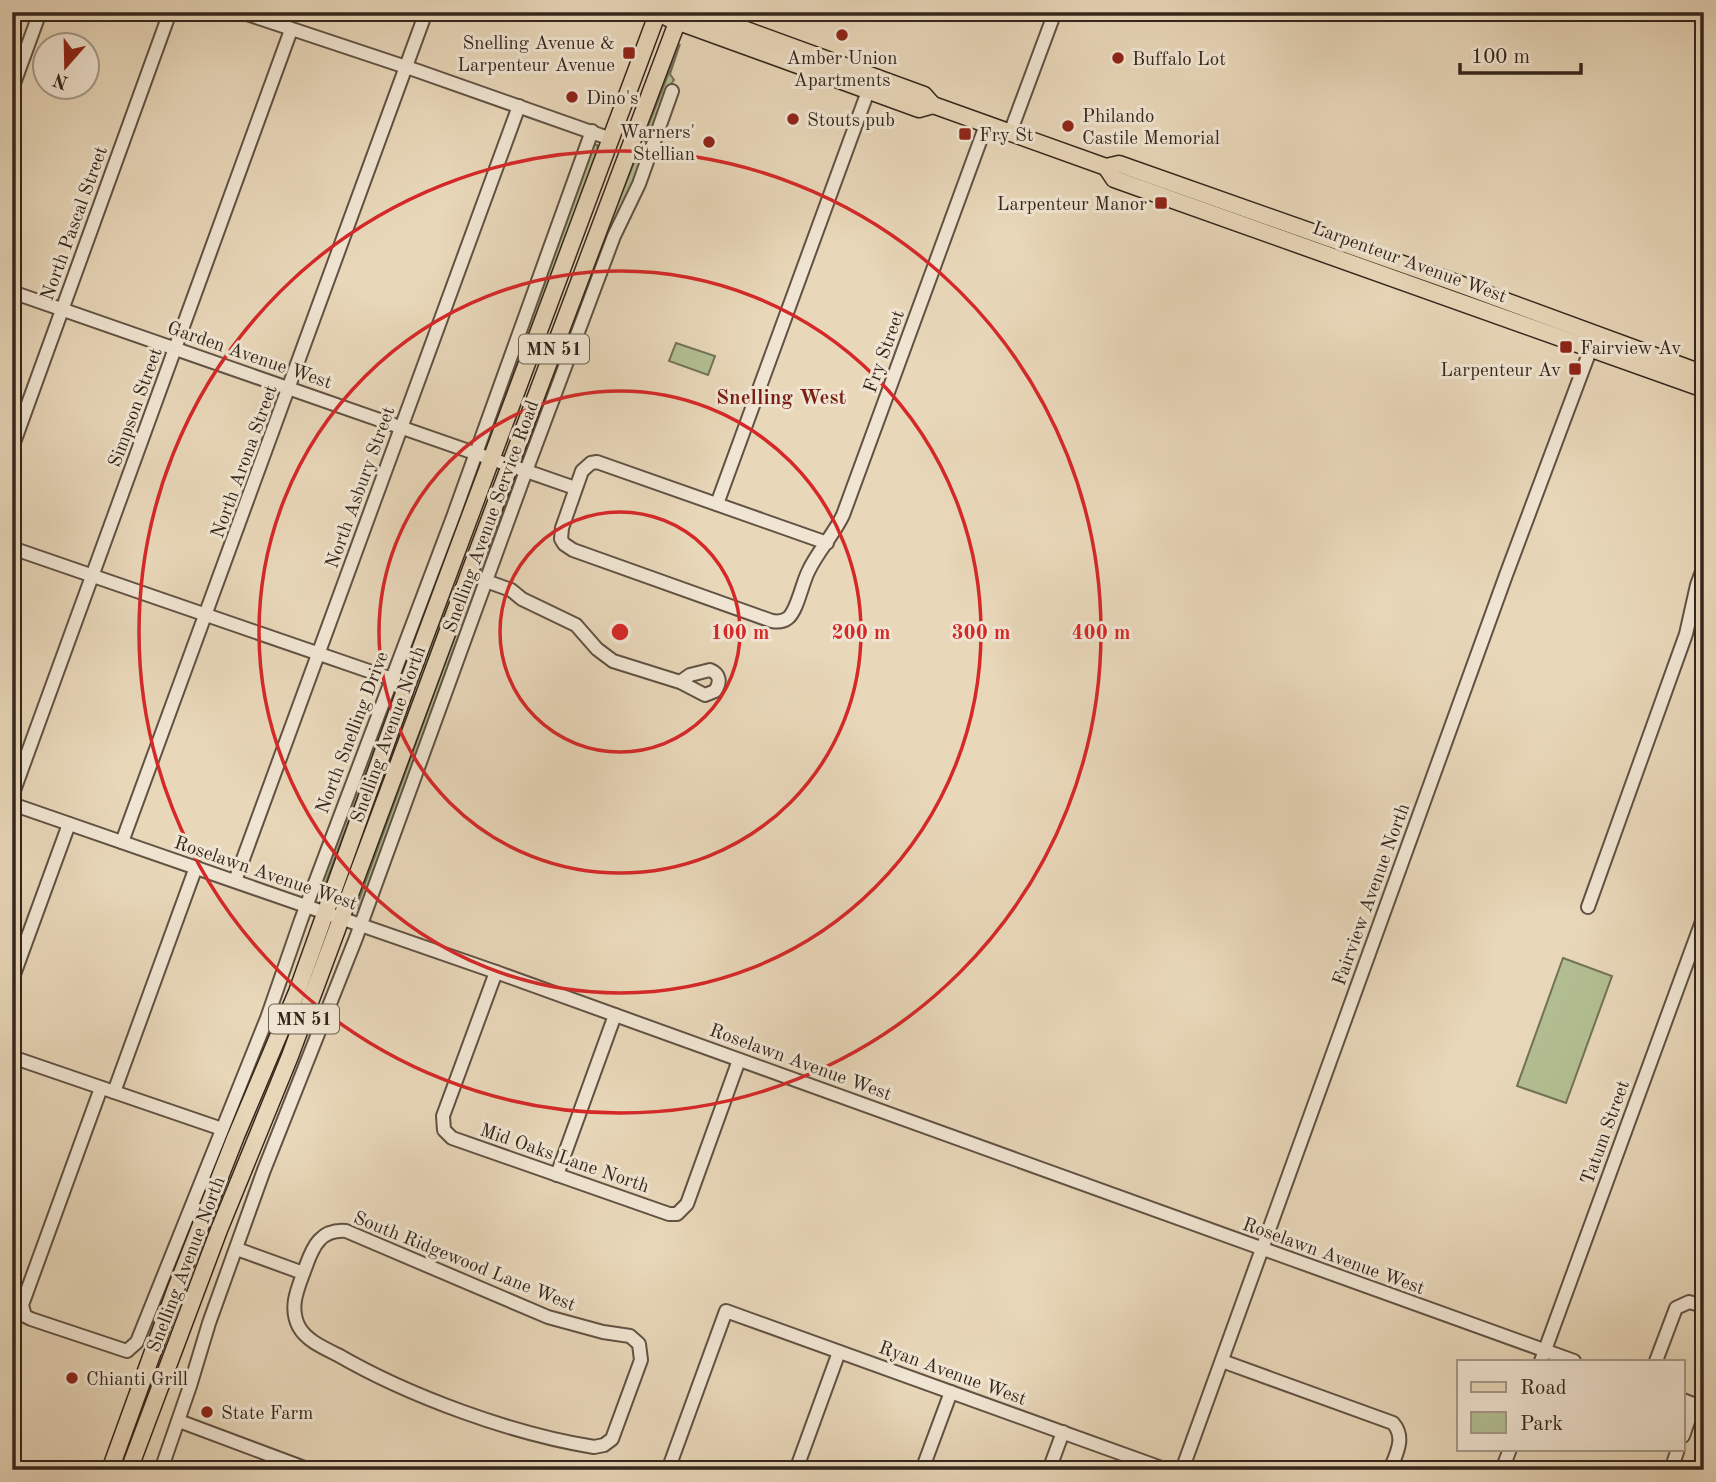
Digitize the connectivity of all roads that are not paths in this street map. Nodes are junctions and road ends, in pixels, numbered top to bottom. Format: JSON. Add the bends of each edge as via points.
{"nodes":[{"id":1,"x":40,"y":12,"type":"edge"},
{"id":2,"x":170,"y":12,"type":"edge"},
{"id":3,"x":241,"y":12,"type":"edge"},
{"id":4,"x":426,"y":12,"type":"edge"},
{"id":5,"x":697,"y":12,"type":"edge"},
{"id":6,"x":1055,"y":12,"type":"edge"},
{"id":7,"x":656,"y":13,"type":"edge"},
{"id":8,"x":679,"y":17,"type":"edge"},
{"id":9,"x":291,"y":30,"type":"junction"},
{"id":10,"x":405,"y":67,"type":"junction"},
{"id":11,"x":871,"y":83,"type":"junction"},
{"id":12,"x":12,"y":89,"type":"edge"},
{"id":13,"x":672,"y":91,"type":"dead end"},
{"id":14,"x":519,"y":106,"type":"junction"},
{"id":15,"x":986,"y":125,"type":"junction"},
{"id":16,"x":592,"y":131,"type":"junction"},
{"id":17,"x":1010,"y":133,"type":"junction"},
{"id":18,"x":611,"y":139,"type":"junction"},
{"id":19,"x":629,"y":146,"type":"junction"},
{"id":20,"x":650,"y":154,"type":"junction"},
{"id":21,"x":618,"y":177,"type":"junction"},
{"id":22,"x":12,"y":292,"type":"edge"},
{"id":23,"x":63,"y":309,"type":"junction"},
{"id":24,"x":1594,"y":341,"type":"junction"},
{"id":25,"x":175,"y":349,"type":"junction"},
{"id":26,"x":1704,"y":374,"type":"edge"},
{"id":27,"x":289,"y":389,"type":"junction"},
{"id":28,"x":1704,"y":389,"type":"edge"},
{"id":29,"x":401,"y":428,"type":"junction"},
{"id":30,"x":12,"y":448,"type":"edge"},
{"id":31,"x":474,"y":454,"type":"junction"},
{"id":32,"x":493,"y":459,"type":"junction"},
{"id":33,"x":510,"y":465,"type":"junction"},
{"id":34,"x":526,"y":471,"type":"junction"},
{"id":35,"x":575,"y":488,"type":"junction"},
{"id":36,"x":717,"y":504,"type":"junction"},
{"id":37,"x":827,"y":544,"type":"junction"},
{"id":38,"x":12,"y":548,"type":"edge"},
{"id":39,"x":1704,"y":566,"type":"edge"},
{"id":40,"x":93,"y":576,"type":"junction"},
{"id":41,"x":485,"y":584,"type":"junction"},
{"id":42,"x":207,"y":615,"type":"junction"},
{"id":43,"x":319,"y":654,"type":"junction"},
{"id":44,"x":392,"y":679,"type":"junction"},
{"id":45,"x":680,"y":682,"type":"dead end"},
{"id":46,"x":12,"y":796,"type":"edge"},
{"id":47,"x":12,"y":804,"type":"edge"},
{"id":48,"x":69,"y":824,"type":"junction"},
{"id":49,"x":122,"y":842,"type":"junction"},
{"id":50,"x":196,"y":867,"type":"junction"},
{"id":51,"x":235,"y":881,"type":"junction"},
{"id":52,"x":307,"y":906,"type":"junction"},
{"id":53,"x":1588,"y":907,"type":"dead end"},
{"id":54,"x":325,"y":912,"type":"junction"},
{"id":55,"x":1704,"y":916,"type":"edge"},
{"id":56,"x":342,"y":918,"type":"junction"},
{"id":57,"x":360,"y":925,"type":"junction"},
{"id":58,"x":496,"y":972,"type":"junction"},
{"id":59,"x":12,"y":980,"type":"edge"},
{"id":60,"x":615,"y":1015,"type":"junction"},
{"id":61,"x":12,"y":1057,"type":"edge"},
{"id":62,"x":739,"y":1060,"type":"junction"},
{"id":63,"x":108,"y":1090,"type":"junction"},
{"id":64,"x":222,"y":1129,"type":"junction"},
{"id":65,"x":557,"y":1175,"type":"junction"},
{"id":66,"x":237,"y":1249,"type":"junction"},
{"id":67,"x":1262,"y":1250,"type":"junction"},
{"id":68,"x":303,"y":1273,"type":"junction"},
{"id":69,"x":1699,"y":1304,"type":"edge"},
{"id":70,"x":839,"y":1352,"type":"junction"},
{"id":71,"x":1543,"y":1356,"type":"edge"},
{"id":72,"x":1568,"y":1360,"type":"edge"},
{"id":73,"x":1656,"y":1360,"type":"edge"},
{"id":74,"x":1222,"y":1361,"type":"junction"},
{"id":75,"x":951,"y":1392,"type":"junction"},
{"id":76,"x":1694,"y":1404,"type":"edge"},
{"id":77,"x":179,"y":1421,"type":"junction"},
{"id":78,"x":1063,"y":1432,"type":"junction"},
{"id":79,"x":1684,"y":1433,"type":"edge"},
{"id":80,"x":1510,"y":1450,"type":"edge"},
{"id":81,"x":1678,"y":1450,"type":"edge"},
{"id":82,"x":110,"y":1470,"type":"edge"},
{"id":83,"x":129,"y":1470,"type":"edge"},
{"id":84,"x":161,"y":1470,"type":"edge"},
{"id":85,"x":310,"y":1470,"type":"edge"},
{"id":86,"x":668,"y":1470,"type":"edge"},
{"id":87,"x":796,"y":1470,"type":"edge"},
{"id":88,"x":922,"y":1470,"type":"edge"},
{"id":89,"x":1049,"y":1470,"type":"edge"},
{"id":90,"x":1167,"y":1470,"type":"edge"},
{"id":91,"x":1182,"y":1470,"type":"edge"},
{"id":92,"x":1390,"y":1470,"type":"edge"},
{"id":93,"x":1502,"y":1470,"type":"edge"},
{"id":94,"x":1671,"y":1470,"type":"edge"}],
"edges":[{"from":1,"to":12,"type":"street"},
{"from":2,"to":23,"type":"street","name":"North Pascal Street"},
{"from":3,"to":9,"type":"street"},
{"from":4,"to":10,"type":"street","name":"North Arona Street"},
{"from":5,"to":11,"type":"main road","name":"Larpenteur Avenue West"},
{"from":6,"to":17,"type":"street"},
{"from":7,"to":8,"type":"main road","name":"Larpenteur Avenue West"},
{"from":7,"to":18,"type":"main road","name":"Snelling Avenue North","number":"MN 51"},
{"from":8,"to":11,"type":"main road","name":"Larpenteur Avenue West"},
{"from":8,"to":19,"type":"main road","name":"Snelling Avenue North","number":"MN 51"},
{"from":9,"to":10,"type":"street"},
{"from":9,"to":25,"type":"street","name":"Simpson Street"},
{"from":10,"to":14,"type":"street"},
{"from":10,"to":27,"type":"street","name":"North Arona Street"},
{"from":11,"to":15,"type":"main road","name":"Larpenteur Avenue West","via":[[919,109],[933,106]]},
{"from":11,"to":36,"type":"street"},
{"from":13,"to":20,"type":"street","name":"Snelling Avenue Service Road"},
{"from":14,"to":16,"type":"street"},
{"from":14,"to":29,"type":"street","name":"North Asbury Street"},
{"from":15,"to":17,"type":"main road","name":"Larpenteur Avenue West"},
{"from":15,"to":37,"type":"street","name":"Fry Street","via":[[850,496]]},
{"from":16,"to":18,"type":"street"},
{"from":16,"to":31,"type":"street","name":"North Snelling Drive"},
{"from":17,"to":24,"type":"main road","name":"Larpenteur Avenue West","via":[[1106,167],[1119,164],[1337,249]]},
{"from":18,"to":21,"type":"main road","via":[[620,147]]},
{"from":18,"to":32,"type":"main road","name":"Snelling Avenue North","number":"MN 51"},
{"from":19,"to":20,"type":"street"},
{"from":19,"to":21,"type":"main road","name":"Snelling Avenue North","number":"MN 51"},
{"from":20,"to":34,"type":"street","name":"Snelling Avenue Service Road","via":[[614,236]]},
{"from":21,"to":33,"type":"main road","name":"Snelling Avenue North","number":"MN 51"},
{"from":22,"to":23,"type":"street","name":"Garden Avenue West"},
{"from":23,"to":25,"type":"street","name":"Garden Avenue West"},
{"from":23,"to":30,"type":"street","name":"North Pascal Street"},
{"from":24,"to":26,"type":"main road","name":"Larpenteur Avenue West"},
{"from":24,"to":28,"type":"main road","name":"Larpenteur Avenue West"},
{"from":24,"to":67,"type":"street","name":"Fairview Avenue North"},
{"from":25,"to":27,"type":"street","name":"Garden Avenue West"},
{"from":25,"to":40,"type":"street","name":"Simpson Street"},
{"from":27,"to":29,"type":"street","name":"Garden Avenue West"},
{"from":27,"to":42,"type":"street","name":"North Arona Street"},
{"from":29,"to":31,"type":"street","name":"Garden Avenue West"},
{"from":29,"to":43,"type":"street","name":"North Asbury Street"},
{"from":31,"to":32,"type":"street","name":"Garden Avenue West"},
{"from":31,"to":44,"type":"street","name":"North Snelling Drive"},
{"from":32,"to":33,"type":"street","name":"Garden Avenue West"},
{"from":32,"to":54,"type":"main road","name":"Snelling Avenue North","number":"MN 51"},
{"from":33,"to":34,"type":"street","name":"Garden Avenue West"},
{"from":33,"to":56,"type":"main road","name":"Snelling Avenue North","number":"MN 51"},
{"from":34,"to":35,"type":"street","name":"Garden Avenue West"},
{"from":34,"to":41,"type":"street","name":"Snelling Avenue Service Road"},
{"from":35,"to":36,"type":"street","via":[[582,471],[597,462]]},
{"from":35,"to":37,"type":"street","name":"Fry Street","via":[[561,533],[568,548],[772,621],[790,616],[809,570]]},
{"from":36,"to":37,"type":"street"},
{"from":38,"to":40,"type":"street"},
{"from":39,"to":53,"type":"street","via":[[1686,634]]},
{"from":40,"to":42,"type":"street"},
{"from":40,"to":46,"type":"street","name":"Simpson Street"},
{"from":41,"to":45,"type":"street","via":[[576,625],[613,661]]},
{"from":41,"to":57,"type":"street","name":"Snelling Avenue Service Road"},
{"from":42,"to":43,"type":"street"},
{"from":42,"to":49,"type":"street","name":"North Arona Street"},
{"from":43,"to":44,"type":"street"},
{"from":43,"to":51,"type":"street","name":"North Asbury Street"},
{"from":44,"to":52,"type":"street","name":"North Snelling Drive"},
{"from":47,"to":48,"type":"street","name":"Roselawn Avenue West"},
{"from":48,"to":49,"type":"street","name":"Roselawn Avenue West"},
{"from":48,"to":59,"type":"street"},
{"from":49,"to":50,"type":"street","name":"Roselawn Avenue West"},
{"from":50,"to":51,"type":"street","name":"Roselawn Avenue West"},
{"from":50,"to":63,"type":"street"},
{"from":51,"to":52,"type":"street","name":"Roselawn Avenue West"},
{"from":52,"to":54,"type":"street","name":"Roselawn Avenue West"},
{"from":52,"to":64,"type":"street","name":"North Snelling Drive"},
{"from":54,"to":56,"type":"street","name":"Roselawn Avenue West"},
{"from":54,"to":82,"type":"main road","name":"Snelling Avenue North","number":"MN 51","via":[[179,1281]]},
{"from":55,"to":71,"type":"street","name":"Tatum Street"},
{"from":56,"to":57,"type":"street","name":"Roselawn Avenue West"},
{"from":56,"to":83,"type":"main road","name":"Snelling Avenue North","number":"MN 51"},
{"from":57,"to":58,"type":"street","name":"Roselawn Avenue West"},
{"from":57,"to":66,"type":"street","name":"Snelling Avenue Service Road"},
{"from":58,"to":60,"type":"street","name":"Roselawn Avenue West"},
{"from":58,"to":65,"type":"street","name":"Mid Oaks Lane North","via":[[442,1125],[452,1138]]},
{"from":60,"to":62,"type":"street","name":"Roselawn Avenue West"},
{"from":60,"to":65,"type":"street"},
{"from":61,"to":63,"type":"street"},
{"from":62,"to":65,"type":"street","name":"Mid Oaks Lane North","via":[[682,1211],[669,1214]]},
{"from":62,"to":67,"type":"street","name":"Roselawn Avenue West"},
{"from":63,"to":64,"type":"street"},
{"from":63,"to":64,"type":"street","name":"North Snelling Drive","via":[[24,1298],[23,1310],[31,1320],[122,1351],[134,1346]]},
{"from":66,"to":68,"type":"street"},
{"from":66,"to":77,"type":"street","name":"Snelling Avenue Service Road"},
{"from":67,"to":71,"type":"street","name":"Roselawn Avenue West"},
{"from":67,"to":74,"type":"street","name":"Fairview Avenue North"},
{"from":68,"to":68,"type":"street","name":"South Ridgewood Lane West","via":[[294,1299],[303,1332],[383,1379],[496,1422],[589,1446],[599,1447],[616,1434],[642,1355],[631,1336],[548,1317],[346,1231],[321,1237]]},
{"from":69,"to":73,"type":"street","via":[[1686,1302],[1676,1308]]},
{"from":70,"to":75,"type":"street","name":"Ryan Avenue West"},
{"from":70,"to":86,"type":"street","name":"Ryan Avenue West","via":[[726,1311]]},
{"from":70,"to":87,"type":"street"},
{"from":71,"to":72,"type":"street","name":"Roselawn Avenue West"},
{"from":74,"to":91,"type":"street","name":"Fairview Avenue North"},
{"from":74,"to":92,"type":"street","via":[[1393,1423],[1400,1438]]},
{"from":75,"to":78,"type":"street","name":"Ryan Avenue West"},
{"from":75,"to":88,"type":"street"},
{"from":76,"to":79,"type":"street"},
{"from":77,"to":84,"type":"street","name":"Snelling Avenue Service Road"},
{"from":77,"to":85,"type":"street"},
{"from":78,"to":89,"type":"street"},
{"from":78,"to":90,"type":"street","name":"Ryan Avenue West"},
{"from":80,"to":93,"type":"street"},
{"from":81,"to":94,"type":"street"}]}
